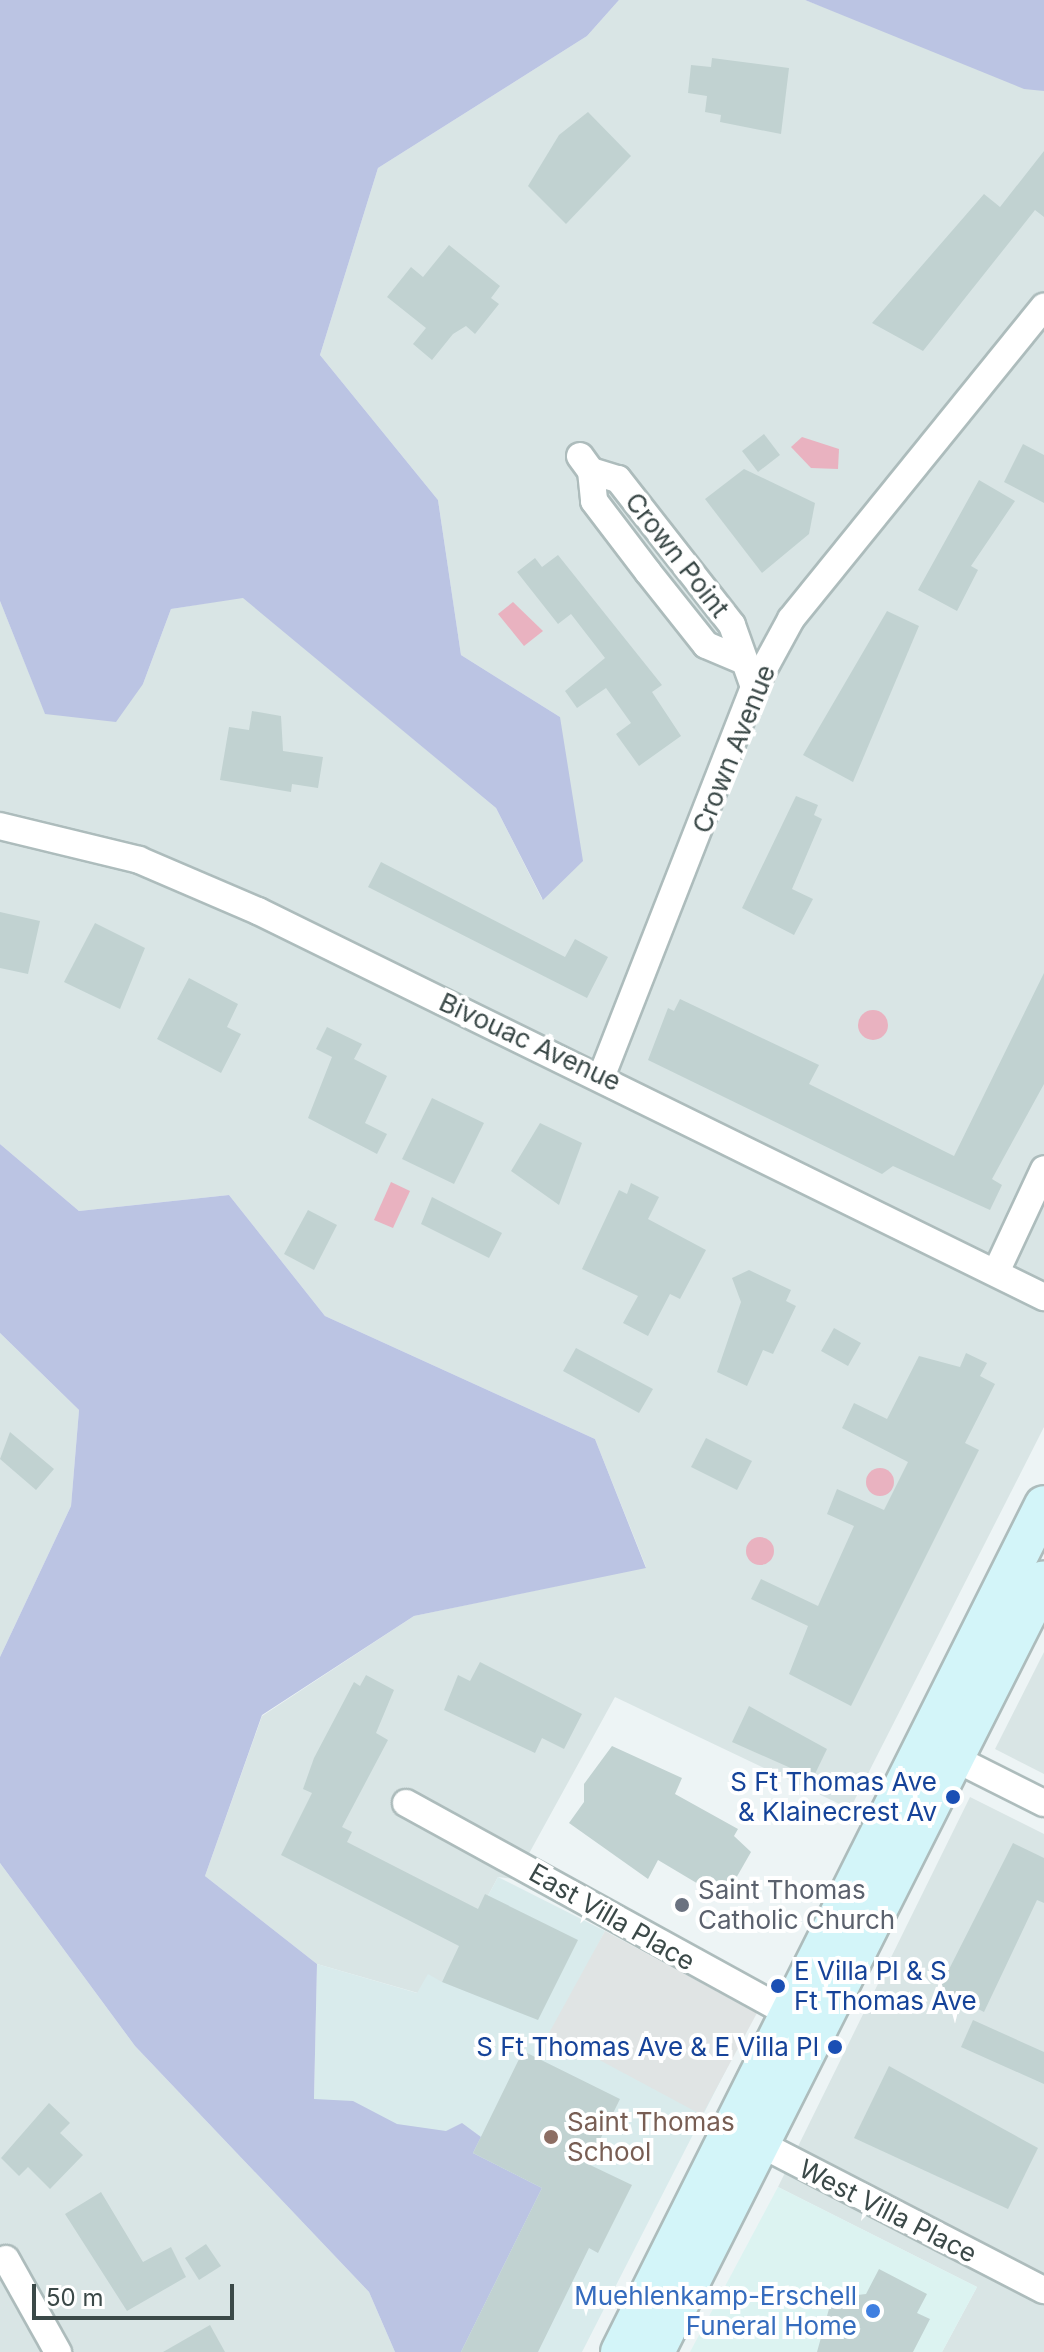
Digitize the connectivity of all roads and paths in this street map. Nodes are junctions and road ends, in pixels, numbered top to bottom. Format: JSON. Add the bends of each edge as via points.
{"nodes":[{"id":1,"x":1044,"y":307,"type":"edge"},
{"id":2,"x":586,"y":464,"type":"dead end"},
{"id":3,"x":754,"y":687,"type":"junction"},
{"id":4,"x":0,"y":826,"type":"edge"},
{"id":5,"x":602,"y":1075,"type":"junction"},
{"id":6,"x":1044,"y":1169,"type":"edge"},
{"id":7,"x":997,"y":1270,"type":"junction"},
{"id":8,"x":1044,"y":1297,"type":"edge"},
{"id":9,"x":1044,"y":1505,"type":"edge"},
{"id":10,"x":1044,"y":1580,"type":"edge"},
{"id":11,"x":940,"y":1751,"type":"junction"},
{"id":12,"x":406,"y":1803,"type":"dead end"},
{"id":13,"x":1044,"y":1803,"type":"edge"},
{"id":14,"x":803,"y":2022,"type":"junction"},
{"id":15,"x":748,"y":2137,"type":"junction"},
{"id":16,"x":6,"y":2259,"type":"dead end"},
{"id":17,"x":1044,"y":2290,"type":"edge"},
{"id":18,"x":58,"y":2352,"type":"edge"},
{"id":19,"x":620,"y":2352,"type":"edge"},
{"id":20,"x":655,"y":2352,"type":"edge"}],
"edges":[{"from":1,"to":3,"type":"street","name":"Crown Avenue","via":[[828,569]]},
{"from":2,"to":3,"type":"street","name":"Crown Point","via":[[618,479],[732,625],[739,659]]},
{"from":3,"to":5,"type":"street","name":"Crown Avenue"},
{"from":4,"to":5,"type":"street","name":"Bivouac Avenue","via":[[174,874]]},
{"from":5,"to":7,"type":"street","name":"Bivouac Avenue"},
{"from":6,"to":7,"type":"street"},
{"from":7,"to":8,"type":"street","name":"Bivouac Avenue"},
{"from":9,"to":11,"type":"main road"},
{"from":10,"to":11,"type":"main road"},
{"from":11,"to":13,"type":"street"},
{"from":11,"to":14,"type":"main road"},
{"from":12,"to":14,"type":"street","name":"East Villa Place"},
{"from":14,"to":15,"type":"main road"},
{"from":15,"to":17,"type":"street","name":"West Villa Place"},
{"from":15,"to":19,"type":"main road"},
{"from":15,"to":20,"type":"main road"},
{"from":16,"to":18,"type":"street"}]}
